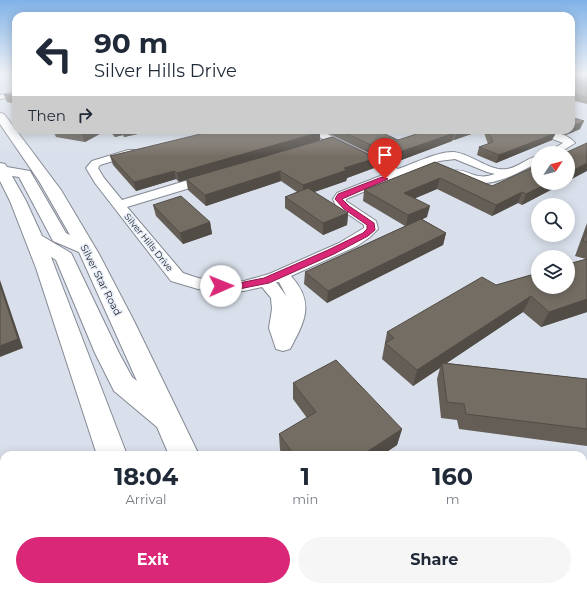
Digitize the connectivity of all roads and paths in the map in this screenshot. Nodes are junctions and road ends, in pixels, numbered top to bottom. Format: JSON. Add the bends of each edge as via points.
{"nodes":[{"id":1,"x":0,"y":116,"type":"edge"},
{"id":2,"x":12,"y":133,"type":"edge"},
{"id":3,"x":13,"y":134,"type":"edge"},
{"id":4,"x":319,"y":134,"type":"edge"},
{"id":5,"x":549,"y":134,"type":"edge"},
{"id":6,"x":333,"y":141,"type":"junction"},
{"id":7,"x":318,"y":146,"type":"edge"},
{"id":8,"x":564,"y":146,"type":"edge"},
{"id":9,"x":142,"y":150,"type":"edge"},
{"id":10,"x":531,"y":162,"type":"edge"},
{"id":11,"x":1,"y":170,"type":"edge"},
{"id":12,"x":398,"y":174,"type":"junction"},
{"id":13,"x":219,"y":176,"type":"edge"},
{"id":14,"x":119,"y":205,"type":"junction"},
{"id":15,"x":34,"y":240,"type":"junction"},
{"id":16,"x":85,"y":248,"type":"junction"},
{"id":17,"x":167,"y":418,"type":"junction"},
{"id":18,"x":117,"y":451,"type":"edge"},
{"id":19,"x":182,"y":451,"type":"edge"}],
"edges":[{"from":1,"to":2,"type":"main road","name":"Silver Star Road"},
{"from":3,"to":16,"type":"main road","name":"Silver Star Road","via":[[53,190]]},
{"from":4,"to":6,"type":"street"},
{"from":5,"to":8,"type":"street","via":[[570,143]]},
{"from":6,"to":7,"type":"street"},
{"from":6,"to":12,"type":"street"},
{"from":9,"to":14,"type":"street","name":"Silver Hills Drive","via":[[111,157],[96,163],[92,168]]},
{"from":10,"to":12,"type":"street","name":"Silver Hills Drive","via":[[508,173],[491,170],[452,155]]},
{"from":11,"to":15,"type":"main road","via":[[18,201]]},
{"from":11,"to":16,"type":"main road","via":[[25,174],[59,237]]},
{"from":12,"to":14,"type":"street","name":"Silver Hills Drive","via":[[339,199],[371,224],[371,230],[366,234],[274,278],[234,287],[196,284],[177,277]]},
{"from":13,"to":14,"type":"street"},
{"from":15,"to":17,"type":"main road","via":[[64,257],[122,384]]},
{"from":15,"to":18,"type":"main road"},
{"from":16,"to":17,"type":"main road","name":"Silver Star Road"},
{"from":17,"to":19,"type":"main road","name":"Silver Star Road"}]}
